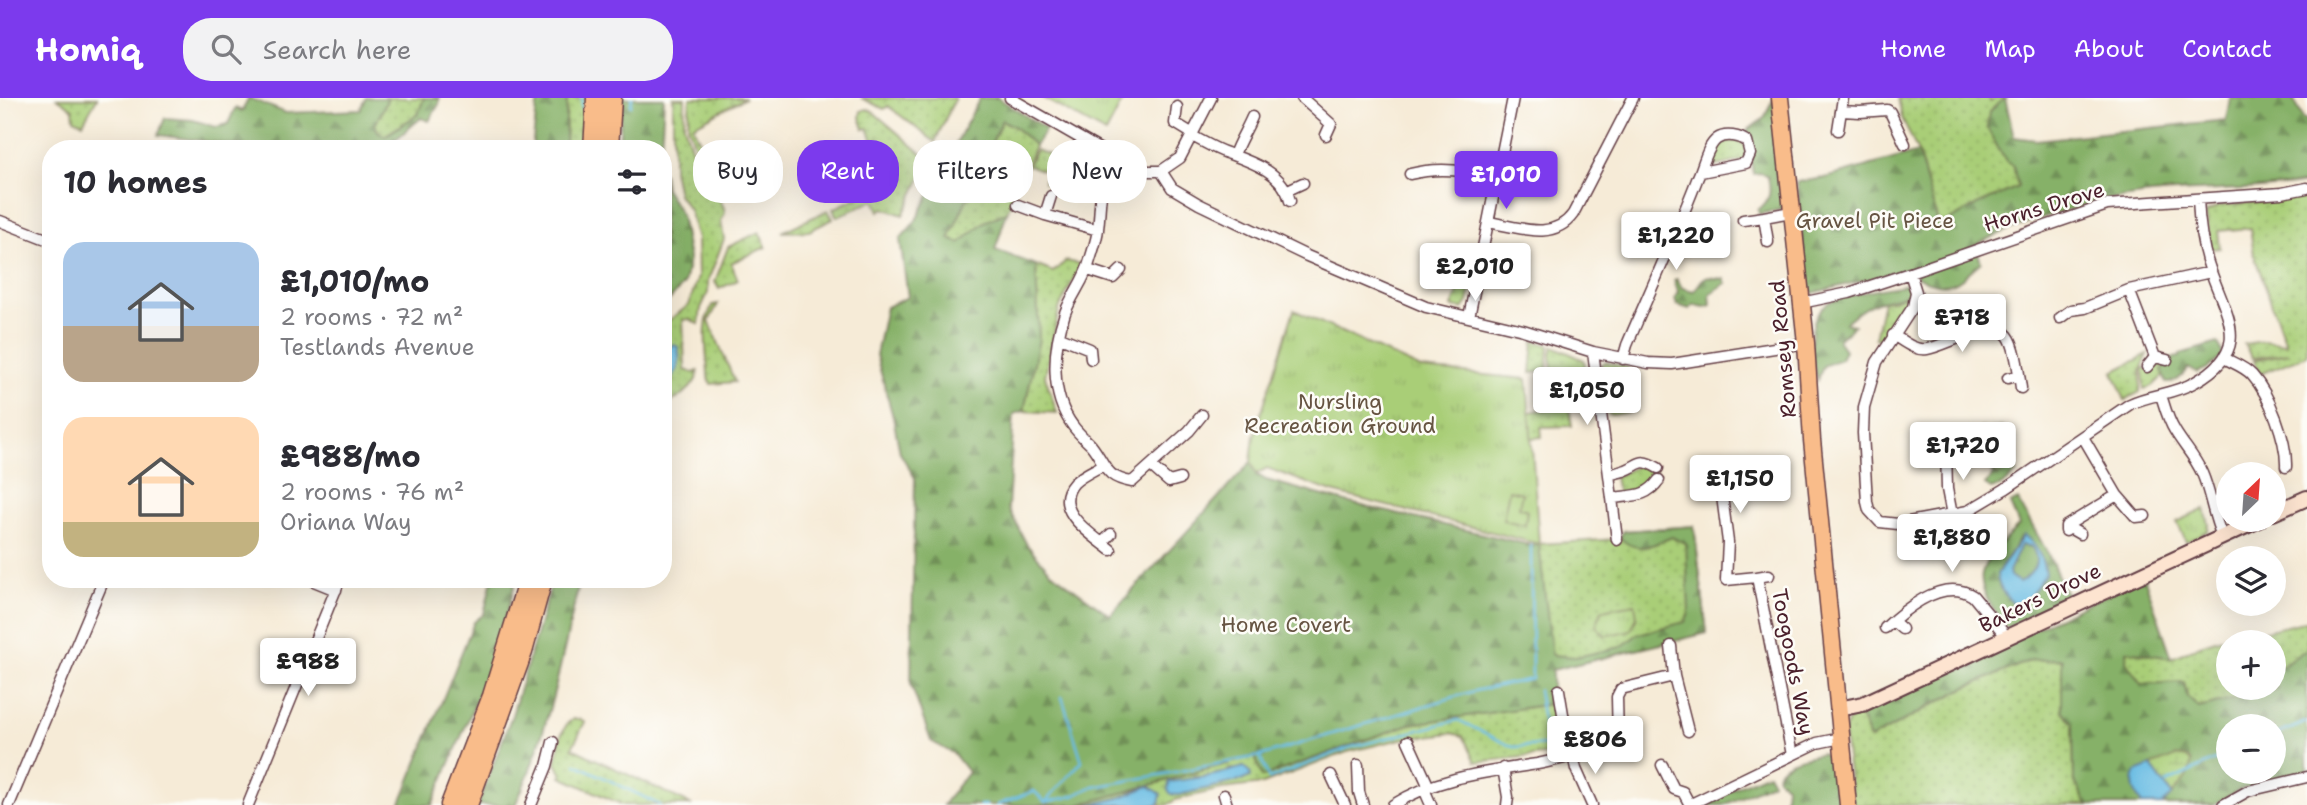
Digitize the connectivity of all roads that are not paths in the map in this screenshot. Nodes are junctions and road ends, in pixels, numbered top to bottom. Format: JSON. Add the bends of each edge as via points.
{"nodes":[{"id":1,"x":596,"y":98,"type":"edge"},
{"id":2,"x":612,"y":98,"type":"edge"},
{"id":3,"x":1010,"y":98,"type":"edge"},
{"id":4,"x":1211,"y":98,"type":"edge"},
{"id":5,"x":1303,"y":98,"type":"edge"},
{"id":6,"x":1513,"y":98,"type":"edge"},
{"id":7,"x":1633,"y":98,"type":"edge"},
{"id":8,"x":1780,"y":98,"type":"edge"},
{"id":9,"x":1843,"y":98,"type":"edge"},
{"id":10,"x":1177,"y":107,"type":"dead end"},
{"id":11,"x":1841,"y":111,"type":"junction"},
{"id":12,"x":1252,"y":117,"type":"dead end"},
{"id":13,"x":1838,"y":130,"type":"dead end"},
{"id":14,"x":1193,"y":135,"type":"junction"},
{"id":15,"x":1326,"y":135,"type":"dead end"},
{"id":16,"x":594,"y":140,"type":"edge"},
{"id":17,"x":610,"y":140,"type":"edge"},
{"id":18,"x":1083,"y":140,"type":"edge"},
{"id":19,"x":1905,"y":144,"type":"dead end"},
{"id":20,"x":1234,"y":155,"type":"junction"},
{"id":21,"x":1147,"y":171,"type":"edge"},
{"id":22,"x":1161,"y":171,"type":"junction"},
{"id":23,"x":1701,"y":172,"type":"junction"},
{"id":24,"x":1410,"y":173,"type":"dead end"},
{"id":25,"x":1496,"y":178,"type":"junction"},
{"id":26,"x":1303,"y":183,"type":"dead end"},
{"id":27,"x":2307,"y":188,"type":"edge"},
{"id":28,"x":2198,"y":199,"type":"junction"},
{"id":29,"x":1049,"y":203,"type":"edge"},
{"id":30,"x":1100,"y":203,"type":"edge"},
{"id":31,"x":1018,"y":205,"type":"dead end"},
{"id":32,"x":1791,"y":212,"type":"junction"},
{"id":33,"x":1045,"y":215,"type":"junction"},
{"id":34,"x":1764,"y":217,"type":"junction"},
{"id":35,"x":1743,"y":220,"type":"dead end"},
{"id":36,"x":0,"y":221,"type":"edge"},
{"id":37,"x":1488,"y":222,"type":"junction"},
{"id":38,"x":1098,"y":230,"type":"junction"},
{"id":39,"x":42,"y":237,"type":"edge"},
{"id":40,"x":1768,"y":242,"type":"dead end"},
{"id":41,"x":1088,"y":270,"type":"junction"},
{"id":42,"x":1121,"y":270,"type":"dead end"},
{"id":43,"x":2211,"y":272,"type":"junction"},
{"id":44,"x":1910,"y":273,"type":"junction"},
{"id":45,"x":2129,"y":290,"type":"junction"},
{"id":46,"x":1801,"y":303,"type":"junction"},
{"id":47,"x":1469,"y":317,"type":"junction"},
{"id":48,"x":2060,"y":318,"type":"dead end"},
{"id":49,"x":1893,"y":335,"type":"junction"},
{"id":50,"x":1060,"y":337,"type":"junction"},
{"id":51,"x":1805,"y":343,"type":"junction"},
{"id":52,"x":1093,"y":350,"type":"dead end"},
{"id":53,"x":1593,"y":352,"type":"junction"},
{"id":54,"x":2155,"y":357,"type":"junction"},
{"id":55,"x":2224,"y":358,"type":"junction"},
{"id":56,"x":1622,"y":359,"type":"junction"},
{"id":57,"x":2167,"y":359,"type":"dead end"},
{"id":58,"x":2147,"y":367,"type":"dead end"},
{"id":59,"x":2021,"y":388,"type":"dead end"},
{"id":60,"x":2161,"y":395,"type":"junction"},
{"id":61,"x":1202,"y":415,"type":"dead end"},
{"id":62,"x":2083,"y":437,"type":"junction"},
{"id":63,"x":1958,"y":440,"type":"dead end"},
{"id":64,"x":1931,"y":442,"type":"dead end"},
{"id":65,"x":1946,"y":446,"type":"junction"},
{"id":66,"x":1103,"y":465,"type":"junction"},
{"id":67,"x":1151,"y":466,"type":"junction"},
{"id":68,"x":2286,"y":467,"type":"dead end"},
{"id":69,"x":1658,"y":468,"type":"dead end"},
{"id":70,"x":1609,"y":475,"type":"junction"},
{"id":71,"x":1180,"y":479,"type":"dead end"},
{"id":72,"x":1659,"y":480,"type":"dead end"},
{"id":73,"x":1705,"y":494,"type":"dead end"},
{"id":74,"x":2117,"y":495,"type":"junction"},
{"id":75,"x":1612,"y":498,"type":"junction"},
{"id":76,"x":2307,"y":498,"type":"edge"},
{"id":77,"x":2286,"y":507,"type":"edge"},
{"id":78,"x":1952,"y":515,"type":"junction"},
{"id":79,"x":2142,"y":520,"type":"dead end"},
{"id":80,"x":2231,"y":532,"type":"edge"},
{"id":81,"x":1111,"y":534,"type":"dead end"},
{"id":82,"x":2080,"y":534,"type":"dead end"},
{"id":83,"x":2222,"y":536,"type":"junction"},
{"id":84,"x":1617,"y":540,"type":"dead end"},
{"id":85,"x":1102,"y":543,"type":"junction"},
{"id":86,"x":1111,"y":551,"type":"dead end"},
{"id":87,"x":1769,"y":575,"type":"dead end"},
{"id":88,"x":1757,"y":576,"type":"junction"},
{"id":89,"x":100,"y":588,"type":"edge"},
{"id":90,"x":331,"y":588,"type":"edge"},
{"id":91,"x":525,"y":588,"type":"edge"},
{"id":92,"x":541,"y":588,"type":"edge"},
{"id":93,"x":336,"y":590,"type":"joint"},
{"id":94,"x":1902,"y":629,"type":"dead end"},
{"id":95,"x":2007,"y":637,"type":"junction"},
{"id":96,"x":1671,"y":646,"type":"dead end"},
{"id":97,"x":1674,"y":676,"type":"junction"},
{"id":98,"x":1559,"y":690,"type":"dead end"},
{"id":99,"x":1838,"y":709,"type":"junction"},
{"id":100,"x":1688,"y":731,"type":"dead end"},
{"id":101,"x":1840,"y":738,"type":"junction"},
{"id":102,"x":1408,"y":741,"type":"dead end"},
{"id":103,"x":553,"y":742,"type":"dead end"},
{"id":104,"x":1572,"y":755,"type":"junction"},
{"id":105,"x":1791,"y":755,"type":"junction"},
{"id":106,"x":1357,"y":765,"type":"dead end"},
{"id":107,"x":1662,"y":765,"type":"dead end"},
{"id":108,"x":1503,"y":768,"type":"junction"},
{"id":109,"x":1331,"y":775,"type":"dead end"},
{"id":110,"x":2307,"y":776,"type":"edge"},
{"id":111,"x":1427,"y":788,"type":"junction"},
{"id":112,"x":9,"y":805,"type":"edge"},
{"id":113,"x":248,"y":805,"type":"edge"},
{"id":114,"x":450,"y":805,"type":"edge"},
{"id":115,"x":468,"y":805,"type":"edge"},
{"id":116,"x":531,"y":805,"type":"edge"},
{"id":117,"x":1345,"y":805,"type":"edge"},
{"id":118,"x":1363,"y":805,"type":"edge"},
{"id":119,"x":1393,"y":805,"type":"edge"},
{"id":120,"x":1431,"y":805,"type":"edge"},
{"id":121,"x":1507,"y":805,"type":"edge"},
{"id":122,"x":1592,"y":805,"type":"edge"},
{"id":123,"x":1690,"y":805,"type":"edge"},
{"id":124,"x":1848,"y":805,"type":"edge"},
{"id":125,"x":2223,"y":805,"type":"edge"}],
"edges":[{"from":1,"to":16,"type":"highway"},
{"from":2,"to":17,"type":"highway"},
{"from":3,"to":18,"type":"street"},
{"from":4,"to":14,"type":"street"},
{"from":5,"to":15,"type":"street","via":[[1335,123]]},
{"from":6,"to":25,"type":"street"},
{"from":7,"to":37,"type":"street","via":[[1563,226],[1543,231]]},
{"from":8,"to":32,"type":"main road","name":"Romsey Road"},
{"from":9,"to":11,"type":"street"},
{"from":10,"to":14,"type":"street","via":[[1171,124]]},
{"from":11,"to":13,"type":"street"},
{"from":11,"to":19,"type":"street","via":[[1890,112]]},
{"from":12,"to":20,"type":"street"},
{"from":14,"to":20,"type":"street"},
{"from":14,"to":22,"type":"street","via":[[1180,158]]},
{"from":20,"to":26,"type":"street","via":[[1272,174],[1289,195]]},
{"from":21,"to":22,"type":"street"},
{"from":22,"to":47,"type":"street","via":[[1171,188],[1269,239],[1395,295]]},
{"from":23,"to":23,"type":"street","via":[[1716,139],[1736,136],[1747,142],[1750,154],[1746,163]]},
{"from":23,"to":56,"type":"street"},
{"from":24,"to":25,"type":"street","via":[[1456,169]]},
{"from":25,"to":37,"type":"street"},
{"from":27,"to":28,"type":"street","name":"Horns Drove"},
{"from":28,"to":43,"type":"street","via":[[2201,238]]},
{"from":28,"to":44,"type":"street","name":"Horns Drove","via":[[2107,205]]},
{"from":29,"to":33,"type":"street"},
{"from":30,"to":38,"type":"street"},
{"from":31,"to":33,"type":"street"},
{"from":32,"to":34,"type":"street"},
{"from":32,"to":46,"type":"main road","name":"Romsey Road"},
{"from":33,"to":38,"type":"street"},
{"from":34,"to":35,"type":"street"},
{"from":34,"to":40,"type":"street"},
{"from":36,"to":39,"type":"street"},
{"from":37,"to":47,"type":"street"},
{"from":38,"to":41,"type":"street"},
{"from":41,"to":42,"type":"street","via":[[1114,282]]},
{"from":41,"to":50,"type":"street","via":[[1066,312]]},
{"from":43,"to":45,"type":"street"},
{"from":43,"to":55,"type":"street","via":[[2232,325]]},
{"from":44,"to":46,"type":"street","name":"Horns Drove"},
{"from":44,"to":49,"type":"street","via":[[1916,299]]},
{"from":45,"to":48,"type":"street","via":[[2085,308],[2070,305]]},
{"from":45,"to":54,"type":"street"},
{"from":46,"to":51,"type":"main road","name":"Romsey Road"},
{"from":47,"to":53,"type":"street"},
{"from":49,"to":59,"type":"street","via":[[1927,349],[1987,329],[1999,330],[2008,335],[2013,377]]},
{"from":49,"to":78,"type":"street","via":[[1871,378],[1864,408],[1868,510],[1888,524]]},
{"from":50,"to":52,"type":"street"},
{"from":50,"to":66,"type":"street","via":[[1055,367],[1059,397],[1072,425]]},
{"from":51,"to":56,"type":"street","via":[[1672,364]]},
{"from":51,"to":99,"type":"main road","name":"Romsey Road"},
{"from":53,"to":56,"type":"street"},
{"from":53,"to":70,"type":"street"},
{"from":54,"to":57,"type":"street"},
{"from":54,"to":58,"type":"street"},
{"from":55,"to":60,"type":"street","via":[[2200,379]]},
{"from":55,"to":68,"type":"street","via":[[2251,373],[2259,384],[2291,453]]},
{"from":60,"to":62,"type":"street","via":[[2130,404]]},
{"from":60,"to":83,"type":"street","via":[[2167,416],[2206,483]]},
{"from":61,"to":67,"type":"street","via":[[1193,434]]},
{"from":62,"to":74,"type":"street"},
{"from":62,"to":78,"type":"street","via":[[1986,501]]},
{"from":63,"to":65,"type":"street"},
{"from":64,"to":65,"type":"street"},
{"from":65,"to":78,"type":"street"},
{"from":66,"to":67,"type":"street","via":[[1117,480],[1132,482]]},
{"from":66,"to":85,"type":"street","via":[[1074,483],[1067,499],[1072,518]]},
{"from":67,"to":71,"type":"street","via":[[1169,486]]},
{"from":69,"to":70,"type":"street","via":[[1638,462]]},
{"from":70,"to":75,"type":"street"},
{"from":72,"to":75,"type":"street","via":[[1646,494]]},
{"from":73,"to":88,"type":"street","name":"Toogoods Way","via":[[1722,496],[1728,542],[1726,580]]},
{"from":74,"to":79,"type":"street"},
{"from":74,"to":82,"type":"street","via":[[2066,528]]},
{"from":75,"to":84,"type":"street"},
{"from":76,"to":77,"type":"street"},
{"from":80,"to":83,"type":"street","name":"Bakers Drove"},
{"from":81,"to":85,"type":"street"},
{"from":83,"to":95,"type":"street","name":"Bakers Drove"},
{"from":85,"to":86,"type":"street"},
{"from":87,"to":88,"type":"street","name":"Toogoods Way"},
{"from":88,"to":105,"type":"street","name":"Toogoods Way"},
{"from":89,"to":112,"type":"street"},
{"from":90,"to":93,"type":"street"},
{"from":91,"to":114,"type":"highway","via":[[492,696]]},
{"from":92,"to":115,"type":"highway"},
{"from":93,"to":113,"type":"street"},
{"from":94,"to":95,"type":"street","via":[[1889,625],[1927,598],[1960,590],[1973,596]]},
{"from":95,"to":99,"type":"street","name":"Bakers Drove","via":[[1863,704]]},
{"from":96,"to":97,"type":"street"},
{"from":97,"to":100,"type":"street"},
{"from":97,"to":104,"type":"street","via":[[1621,689],[1617,697],[1618,741]]},
{"from":98,"to":104,"type":"street"},
{"from":99,"to":101,"type":"main road","name":"Romsey Road"},
{"from":101,"to":105,"type":"street"},
{"from":101,"to":124,"type":"main road","name":"Romsey Road"},
{"from":102,"to":111,"type":"street"},
{"from":103,"to":116,"type":"street"},
{"from":104,"to":108,"type":"street"},
{"from":104,"to":122,"type":"street"},
{"from":105,"to":123,"type":"street"},
{"from":106,"to":118,"type":"street"},
{"from":107,"to":123,"type":"street","via":[[1674,789],[1683,792]]},
{"from":108,"to":111,"type":"street"},
{"from":108,"to":121,"type":"street"},
{"from":109,"to":117,"type":"street"},
{"from":110,"to":125,"type":"street","via":[[2248,791]]},
{"from":111,"to":119,"type":"street"},
{"from":111,"to":120,"type":"street"}]}
